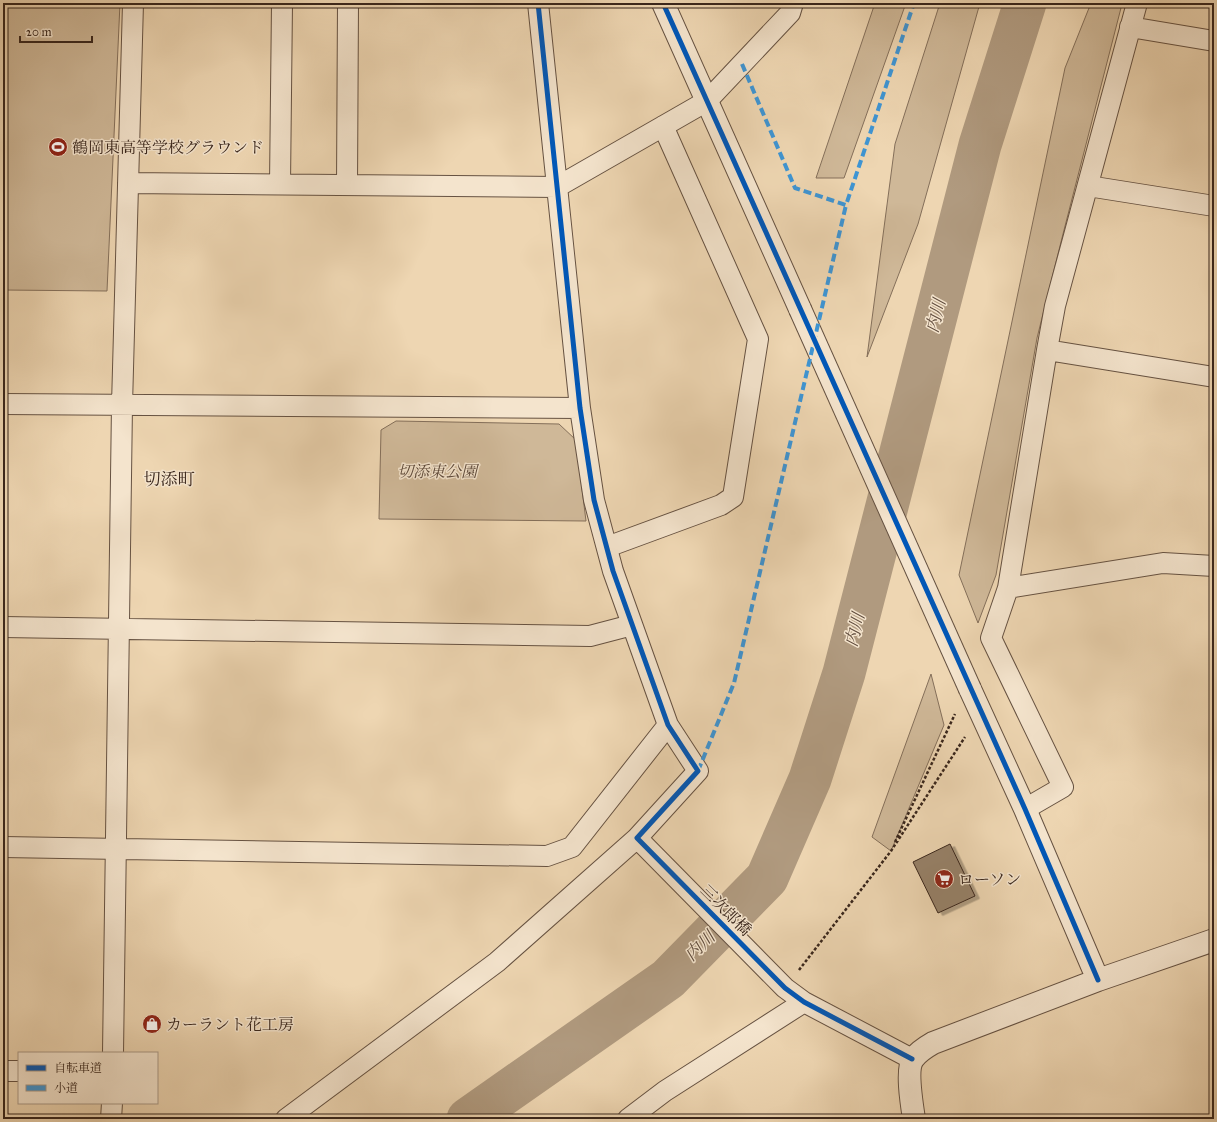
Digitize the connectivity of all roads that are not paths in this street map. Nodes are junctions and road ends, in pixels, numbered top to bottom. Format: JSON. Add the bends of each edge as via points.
{"nodes":[{"id":1,"x":133,"y":3,"type":"edge"},
{"id":2,"x":282,"y":3,"type":"edge"},
{"id":3,"x":348,"y":3,"type":"edge"},
{"id":4,"x":538,"y":3,"type":"edge"},
{"id":5,"x":663,"y":3,"type":"edge"},
{"id":6,"x":793,"y":3,"type":"edge"},
{"id":7,"x":1137,"y":3,"type":"edge"},
{"id":8,"x":1130,"y":27,"type":"junction"},
{"id":9,"x":1214,"y":41,"type":"edge"},
{"id":10,"x":707,"y":101,"type":"junction"},
{"id":11,"x":663,"y":126,"type":"junction"},
{"id":12,"x":128,"y":182,"type":"junction"},
{"id":13,"x":280,"y":184,"type":"junction"},
{"id":14,"x":347,"y":185,"type":"junction"},
{"id":15,"x":1088,"y":186,"type":"junction"},
{"id":16,"x":557,"y":187,"type":"junction"},
{"id":17,"x":1214,"y":206,"type":"edge"},
{"id":18,"x":1047,"y":350,"type":"junction"},
{"id":19,"x":1214,"y":377,"type":"edge"},
{"id":20,"x":3,"y":404,"type":"edge"},
{"id":21,"x":122,"y":405,"type":"junction"},
{"id":22,"x":580,"y":408,"type":"junction"},
{"id":23,"x":607,"y":547,"type":"junction"},
{"id":24,"x":1214,"y":566,"type":"edge"},
{"id":25,"x":1008,"y":588,"type":"junction"},
{"id":26,"x":632,"y":625,"type":"junction"},
{"id":27,"x":3,"y":627,"type":"edge"},
{"id":28,"x":119,"y":629,"type":"junction"},
{"id":29,"x":668,"y":725,"type":"junction"},
{"id":30,"x":1025,"y":809,"type":"junction"},
{"id":31,"x":643,"y":844,"type":"junction"},
{"id":32,"x":3,"y":846,"type":"edge"},
{"id":33,"x":115,"y":849,"type":"junction"},
{"id":34,"x":1214,"y":940,"type":"edge"},
{"id":35,"x":1098,"y":980,"type":"junction"},
{"id":36,"x":804,"y":1002,"type":"junction"},
{"id":37,"x":113,"y":1052,"type":"edge"},
{"id":38,"x":912,"y":1059,"type":"junction"},
{"id":39,"x":3,"y":1071,"type":"edge"},
{"id":40,"x":18,"y":1071,"type":"edge"},
{"id":41,"x":112,"y":1104,"type":"edge"},
{"id":42,"x":111,"y":1119,"type":"edge"},
{"id":43,"x":286,"y":1119,"type":"edge"},
{"id":44,"x":628,"y":1119,"type":"edge"},
{"id":45,"x":914,"y":1119,"type":"edge"}],
"edges":[{"from":1,"to":12,"type":"street"},
{"from":2,"to":13,"type":"street"},
{"from":3,"to":14,"type":"street"},
{"from":4,"to":16,"type":"street"},
{"from":5,"to":10,"type":"street"},
{"from":6,"to":10,"type":"street","via":[[790,13]]},
{"from":7,"to":8,"type":"street"},
{"from":8,"to":9,"type":"street"},
{"from":8,"to":15,"type":"street"},
{"from":10,"to":11,"type":"street"},
{"from":10,"to":30,"type":"street","bridge":true},
{"from":11,"to":16,"type":"street"},
{"from":11,"to":23,"type":"street","via":[[758,339],[733,497],[721,505]]},
{"from":12,"to":13,"type":"street"},
{"from":12,"to":21,"type":"street"},
{"from":13,"to":14,"type":"street"},
{"from":14,"to":16,"type":"street"},
{"from":15,"to":17,"type":"street"},
{"from":15,"to":18,"type":"street","via":[[1055,306]]},
{"from":16,"to":22,"type":"street"},
{"from":18,"to":19,"type":"street"},
{"from":18,"to":25,"type":"street"},
{"from":20,"to":21,"type":"street"},
{"from":21,"to":22,"type":"street"},
{"from":21,"to":28,"type":"street"},
{"from":22,"to":23,"type":"street","via":[[594,500]]},
{"from":23,"to":26,"type":"street"},
{"from":24,"to":25,"type":"street","via":[[1163,563]]},
{"from":25,"to":30,"type":"street","via":[[991,638],[1063,787]]},
{"from":26,"to":28,"type":"street","via":[[590,636]]},
{"from":26,"to":29,"type":"street"},
{"from":27,"to":28,"type":"street"},
{"from":28,"to":33,"type":"street"},
{"from":29,"to":31,"type":"street","via":[[698,771]]},
{"from":29,"to":33,"type":"street","via":[[572,847],[546,856]]},
{"from":30,"to":35,"type":"street"},
{"from":31,"to":36,"type":"street","name":"三次郎橋","via":[[785,988]]},
{"from":31,"to":43,"type":"street","via":[[497,962]]},
{"from":32,"to":33,"type":"street"},
{"from":33,"to":37,"type":"street"},
{"from":34,"to":35,"type":"street"},
{"from":35,"to":38,"type":"street","via":[[933,1043]]},
{"from":36,"to":38,"type":"street","name":"三次郎橋"},
{"from":36,"to":44,"type":"street","via":[[664,1091]]},
{"from":38,"to":45,"type":"street","via":[[910,1088]]},
{"from":39,"to":40,"type":"street"},
{"from":41,"to":42,"type":"street"}]}
